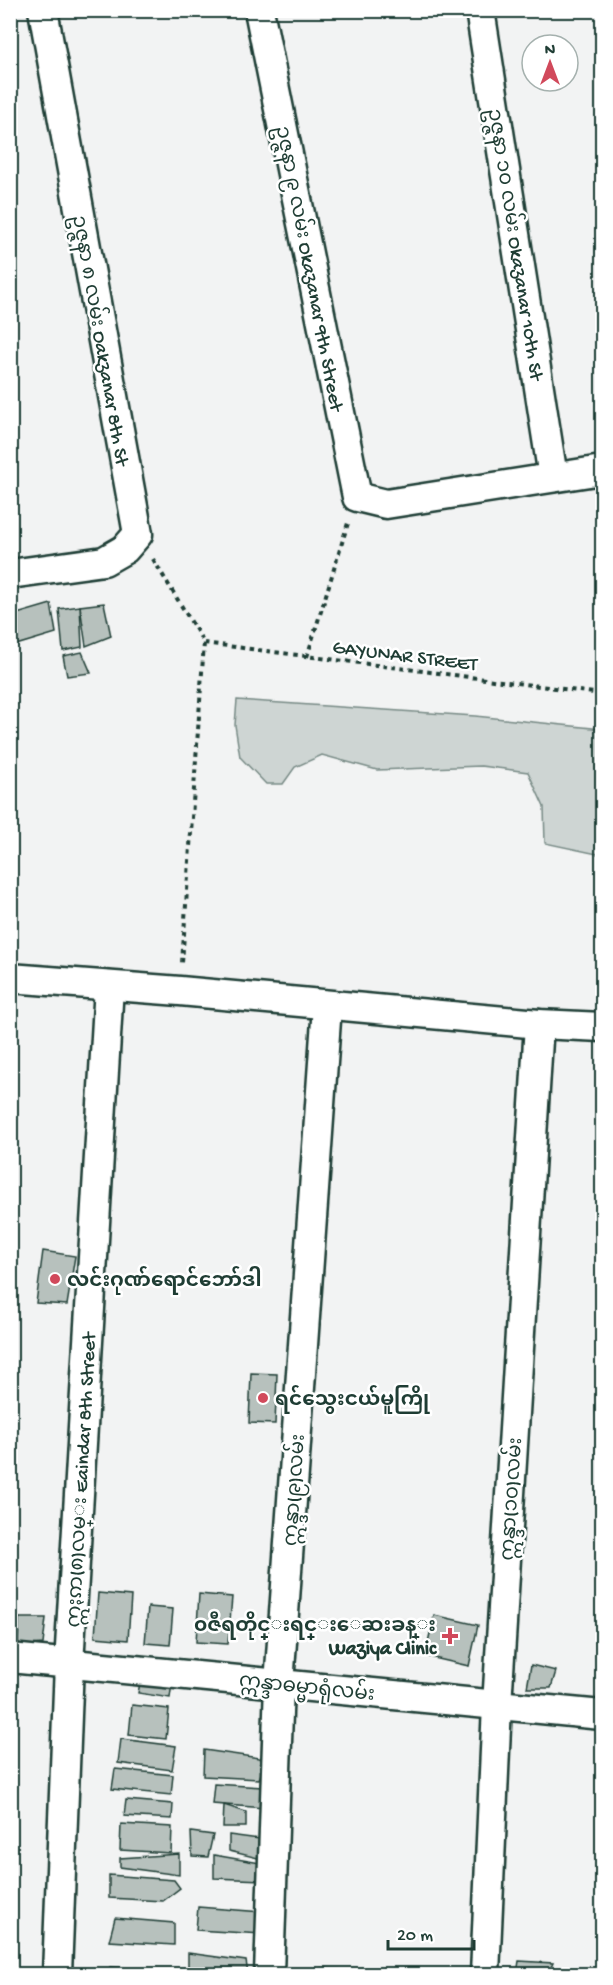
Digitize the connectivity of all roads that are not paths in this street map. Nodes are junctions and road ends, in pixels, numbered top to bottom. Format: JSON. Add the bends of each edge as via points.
{"nodes":[{"id":1,"x":43,"y":10,"type":"edge"},
{"id":2,"x":259,"y":10,"type":"edge"},
{"id":3,"x":480,"y":10,"type":"edge"},
{"id":4,"x":603,"y":470,"type":"edge"},
{"id":5,"x":553,"y":477,"type":"junction"},
{"id":6,"x":10,"y":574,"type":"edge"},
{"id":7,"x":10,"y":978,"type":"edge"},
{"id":8,"x":109,"y":986,"type":"junction"},
{"id":9,"x":327,"y":1006,"type":"junction"},
{"id":10,"x":539,"y":1024,"type":"junction"},
{"id":11,"x":603,"y":1027,"type":"edge"},
{"id":12,"x":10,"y":1658,"type":"edge"},
{"id":13,"x":69,"y":1664,"type":"junction"},
{"id":14,"x":279,"y":1684,"type":"junction"},
{"id":15,"x":497,"y":1705,"type":"junction"},
{"id":16,"x":603,"y":1715,"type":"edge"},
{"id":17,"x":57,"y":1974,"type":"edge"},
{"id":18,"x":269,"y":1974,"type":"edge"},
{"id":19,"x":485,"y":1974,"type":"edge"}],
"edges":[{"from":1,"to":6,"type":"street","name":"ဥဇ္ဇနာ ၈ လမ်း Oakzanar 8th St","via":[[138,534],[125,549],[104,561]]},
{"from":2,"to":5,"type":"street","name":"ဥဇ္ဇနာ ၉ လမ်း Okazanar 9th Street","via":[[357,497],[386,504]]},
{"from":3,"to":5,"type":"street","name":"ဥဇ္ဇနာ ၁၀ လမ်း Okazanar 10th St"},
{"from":4,"to":5,"type":"street"},
{"from":7,"to":8,"type":"street"},
{"from":8,"to":9,"type":"street"},
{"from":8,"to":13,"type":"street","name":"ဣႏၵာ(၈)လမ္း Eaindar 8th Street"},
{"from":9,"to":10,"type":"street"},
{"from":9,"to":14,"type":"street","name":"ဣန္ဒာ(၉)လမ်း"},
{"from":10,"to":11,"type":"street"},
{"from":10,"to":15,"type":"street","name":"ဣန္ဒာ(၁၀)လမ်း"},
{"from":12,"to":13,"type":"street","name":"ဣန္ဒာဓမ္မာရုံလမ်း"},
{"from":13,"to":14,"type":"street","name":"ဣန္ဒာဓမ္မာရုံလမ်း"},
{"from":13,"to":17,"type":"street","name":"ဣႏၵာ(၈)လမ္း Eaindar 8th Street"},
{"from":14,"to":15,"type":"street","name":"ဣန္ဒာဓမ္မာရုံလမ်း"},
{"from":14,"to":18,"type":"street","name":"ဣန္ဒာ(၉)လမ်း"},
{"from":15,"to":16,"type":"street","name":"ဣန္ဒာဓမ္မာရုံလမ်း"},
{"from":15,"to":19,"type":"street","name":"ဣန္ဒာ(၁၀)လမ်း"}]}
